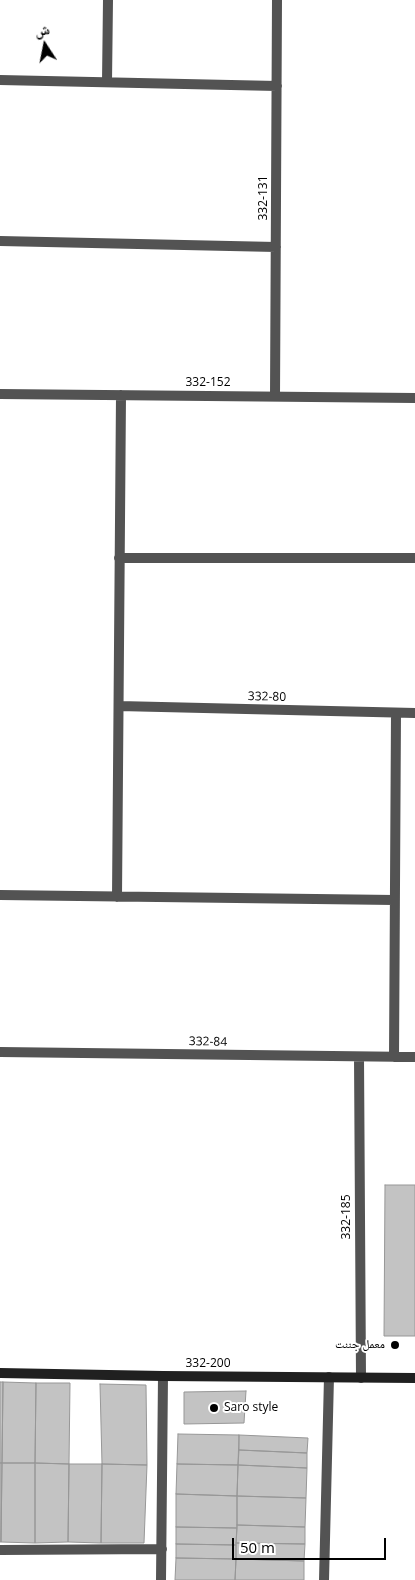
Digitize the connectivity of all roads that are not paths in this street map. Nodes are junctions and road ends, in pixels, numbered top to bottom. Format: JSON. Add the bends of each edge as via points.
{"nodes":[{"id":1,"x":108,"y":0,"type":"edge"},
{"id":2,"x":277,"y":0,"type":"edge"},
{"id":3,"x":0,"y":80,"type":"edge"},
{"id":4,"x":107,"y":82,"type":"junction"},
{"id":5,"x":277,"y":86,"type":"junction"},
{"id":6,"x":0,"y":241,"type":"edge"},
{"id":7,"x":276,"y":247,"type":"junction"},
{"id":8,"x":0,"y":394,"type":"edge"},
{"id":9,"x":121,"y":395,"type":"junction"},
{"id":10,"x":275,"y":396,"type":"junction"},
{"id":11,"x":415,"y":398,"type":"edge"},
{"id":12,"x":119,"y":558,"type":"junction"},
{"id":13,"x":415,"y":558,"type":"edge"},
{"id":14,"x":119,"y":706,"type":"junction"},
{"id":15,"x":396,"y":713,"type":"junction"},
{"id":16,"x":415,"y":713,"type":"edge"},
{"id":17,"x":0,"y":895,"type":"edge"},
{"id":18,"x":116,"y":897,"type":"junction"},
{"id":19,"x":394,"y":900,"type":"junction"},
{"id":20,"x":0,"y":1052,"type":"edge"},
{"id":21,"x":359,"y":1057,"type":"junction"},
{"id":22,"x":394,"y":1057,"type":"junction"},
{"id":23,"x":415,"y":1057,"type":"edge"},
{"id":24,"x":0,"y":1373,"type":"edge"},
{"id":25,"x":162,"y":1376,"type":"junction"},
{"id":26,"x":329,"y":1378,"type":"junction"},
{"id":27,"x":361,"y":1378,"type":"junction"},
{"id":28,"x":415,"y":1378,"type":"edge"},
{"id":29,"x":162,"y":1549,"type":"junction"},
{"id":30,"x":0,"y":1550,"type":"edge"},
{"id":31,"x":161,"y":1580,"type":"edge"},
{"id":32,"x":324,"y":1580,"type":"edge"}],
"edges":[{"from":1,"to":4,"type":"street"},
{"from":2,"to":5,"type":"street","name":"332-131"},
{"from":3,"to":4,"type":"street"},
{"from":4,"to":5,"type":"street"},
{"from":5,"to":7,"type":"street","name":"332-131"},
{"from":6,"to":7,"type":"street"},
{"from":7,"to":10,"type":"street","name":"332-131"},
{"from":8,"to":9,"type":"street","name":"332-152"},
{"from":9,"to":10,"type":"street","name":"332-152"},
{"from":9,"to":12,"type":"street"},
{"from":10,"to":11,"type":"street","name":"332-152"},
{"from":12,"to":13,"type":"street"},
{"from":12,"to":14,"type":"street"},
{"from":14,"to":15,"type":"street","name":"332-80"},
{"from":14,"to":18,"type":"street"},
{"from":15,"to":16,"type":"street","name":"332-80"},
{"from":15,"to":19,"type":"street"},
{"from":17,"to":18,"type":"street"},
{"from":18,"to":19,"type":"street"},
{"from":19,"to":22,"type":"street"},
{"from":20,"to":21,"type":"street","name":"332-84"},
{"from":21,"to":22,"type":"street","name":"332-84"},
{"from":21,"to":27,"type":"street","name":"332-185"},
{"from":22,"to":23,"type":"street","name":"332-84"},
{"from":24,"to":25,"type":"street","name":"332-200"},
{"from":25,"to":26,"type":"street","name":"332-200"},
{"from":25,"to":29,"type":"street"},
{"from":26,"to":27,"type":"street","name":"332-200"},
{"from":26,"to":32,"type":"street"},
{"from":27,"to":28,"type":"street","name":"332-200"},
{"from":29,"to":30,"type":"street"},
{"from":29,"to":31,"type":"street"}]}
